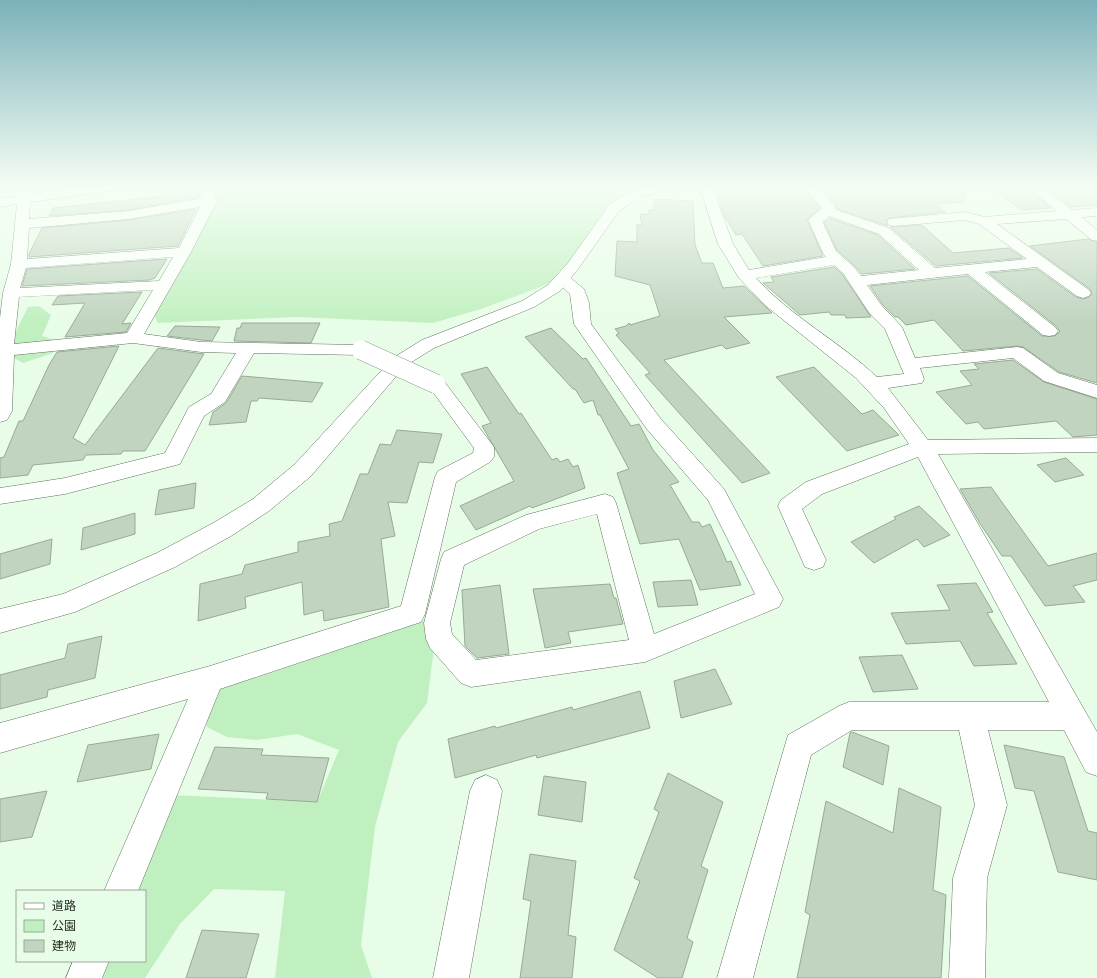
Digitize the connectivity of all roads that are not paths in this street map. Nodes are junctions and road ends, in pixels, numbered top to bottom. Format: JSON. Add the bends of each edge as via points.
{"nodes":[{"id":1,"x":21,"y":233,"type":"edge"},
{"id":2,"x":194,"y":233,"type":"edge"},
{"id":3,"x":597,"y":233,"type":"edge"},
{"id":4,"x":720,"y":233,"type":"edge"},
{"id":5,"x":821,"y":233,"type":"edge"},
{"id":6,"x":886,"y":233,"type":"edge"},
{"id":7,"x":1000,"y":233,"type":"edge"},
{"id":8,"x":184,"y":252,"type":"junction"},
{"id":9,"x":837,"y":260,"type":"junction"},
{"id":10,"x":1040,"y":262,"type":"junction"},
{"id":11,"x":19,"y":264,"type":"junction"},
{"id":12,"x":971,"y":269,"type":"junction"},
{"id":13,"x":931,"y":273,"type":"junction"},
{"id":14,"x":744,"y":275,"type":"junction"},
{"id":15,"x":562,"y":279,"type":"junction"},
{"id":16,"x":858,"y":281,"type":"junction"},
{"id":17,"x":165,"y":285,"type":"junction"},
{"id":18,"x":8,"y":292,"type":"edge"},
{"id":19,"x":1083,"y":293,"type":"dead end"},
{"id":20,"x":1049,"y":331,"type":"dead end"},
{"id":21,"x":133,"y":338,"type":"junction"},
{"id":22,"x":248,"y":348,"type":"junction"},
{"id":23,"x":2,"y":351,"type":"edge"},
{"id":24,"x":908,"y":364,"type":"junction"},
{"id":25,"x":872,"y":383,"type":"junction"},
{"id":26,"x":1097,"y":392,"type":"edge"},
{"id":27,"x":1,"y":413,"type":"edge"},
{"id":28,"x":1089,"y":445,"type":"edge"},
{"id":29,"x":922,"y":447,"type":"junction"},
{"id":30,"x":1097,"y":462,"type":"edge"},
{"id":31,"x":0,"y":496,"type":"edge"},
{"id":32,"x":814,"y":560,"type":"dead end"},
{"id":33,"x":0,"y":621,"type":"edge"},
{"id":34,"x":645,"y":650,"type":"junction"},
{"id":35,"x":210,"y":679,"type":"junction"},
{"id":36,"x":1072,"y":716,"type":"junction"},
{"id":37,"x":970,"y":717,"type":"junction"},
{"id":38,"x":0,"y":738,"type":"edge"},
{"id":39,"x":1097,"y":762,"type":"edge"},
{"id":40,"x":486,"y":791,"type":"dead end"},
{"id":41,"x":121,"y":890,"type":"edge"},
{"id":42,"x":91,"y":962,"type":"edge"},
{"id":43,"x":84,"y":978,"type":"edge"},
{"id":44,"x":451,"y":978,"type":"edge"},
{"id":45,"x":735,"y":978,"type":"edge"},
{"id":46,"x":967,"y":978,"type":"edge"}],
"edges":[{"from":1,"to":11,"type":"street"},
{"from":2,"to":8,"type":"street"},
{"from":3,"to":15,"type":"street"},
{"from":4,"to":14,"type":"street"},
{"from":5,"to":9,"type":"street","via":[[830,253]]},
{"from":6,"to":13,"type":"street"},
{"from":7,"to":10,"type":"street"},
{"from":8,"to":11,"type":"street"},
{"from":8,"to":17,"type":"street"},
{"from":9,"to":14,"type":"street"},
{"from":9,"to":16,"type":"street"},
{"from":10,"to":12,"type":"street"},
{"from":10,"to":19,"type":"street"},
{"from":11,"to":18,"type":"street"},
{"from":12,"to":13,"type":"street"},
{"from":12,"to":20,"type":"street"},
{"from":13,"to":16,"type":"street"},
{"from":14,"to":25,"type":"street","via":[[767,299]]},
{"from":15,"to":33,"type":"street","via":[[554,288],[528,304],[428,344],[399,362],[303,470],[262,505],[223,529],[166,560],[66,604]]},
{"from":15,"to":34,"type":"street","via":[[578,292],[583,324],[652,423],[716,495],[770,600]]},
{"from":16,"to":24,"type":"street","via":[[876,310],[893,327]]},
{"from":17,"to":18,"type":"street"},
{"from":17,"to":21,"type":"street"},
{"from":18,"to":23,"type":"street"},
{"from":21,"to":22,"type":"street","via":[[201,347]]},
{"from":21,"to":23,"type":"street"},
{"from":22,"to":31,"type":"street","via":[[218,398],[196,412],[173,459],[65,486]]},
{"from":22,"to":35,"type":"street","bridge":true,"via":[[361,350],[436,384],[484,447],[483,457],[446,477],[412,614]]},
{"from":23,"to":27,"type":"street"},
{"from":24,"to":25,"type":"street","via":[[915,379]]},
{"from":24,"to":26,"type":"street","via":[[1017,352],[1051,377]]},
{"from":25,"to":29,"type":"street","via":[[908,424]]},
{"from":28,"to":29,"type":"street"},
{"from":28,"to":30,"type":"street"},
{"from":29,"to":32,"type":"street","via":[[814,488],[789,506]]},
{"from":29,"to":36,"type":"street"},
{"from":34,"to":34,"type":"street","via":[[471,674],[439,639],[437,623],[453,559],[534,521],[605,503]]},
{"from":35,"to":38,"type":"street"},
{"from":35,"to":41,"type":"street"},
{"from":36,"to":37,"type":"street"},
{"from":36,"to":39,"type":"street"},
{"from":37,"to":45,"type":"street","via":[[849,716],[799,746]]},
{"from":37,"to":46,"type":"street","via":[[991,805],[970,878]]},
{"from":40,"to":44,"type":"street"},
{"from":42,"to":43,"type":"street"}]}
